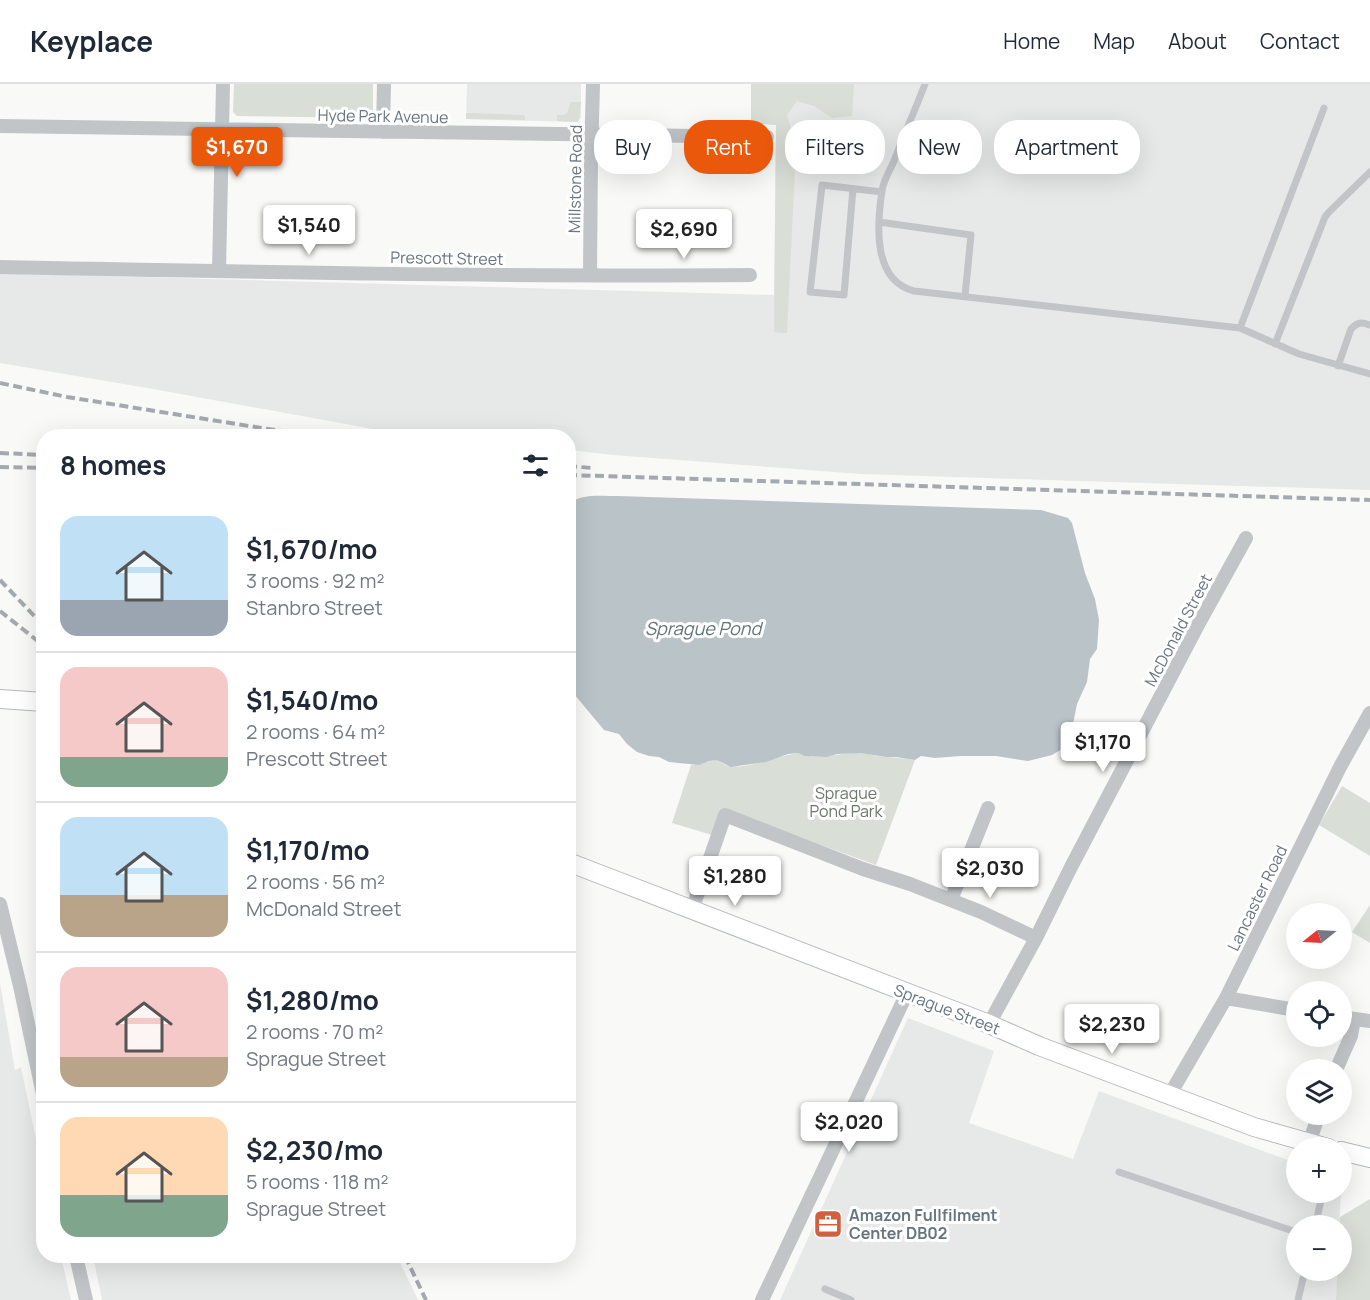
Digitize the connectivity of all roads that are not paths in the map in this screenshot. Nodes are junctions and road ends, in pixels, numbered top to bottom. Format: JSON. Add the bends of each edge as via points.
{"nodes":[{"id":1,"x":223,"y":84,"type":"edge"},
{"id":2,"x":384,"y":84,"type":"edge"},
{"id":3,"x":593,"y":84,"type":"edge"},
{"id":4,"x":926,"y":84,"type":"edge"},
{"id":5,"x":1324,"y":108,"type":"dead end"},
{"id":6,"x":0,"y":126,"type":"edge"},
{"id":7,"x":222,"y":129,"type":"junction"},
{"id":8,"x":383,"y":132,"type":"junction"},
{"id":9,"x":592,"y":135,"type":"junction"},
{"id":10,"x":684,"y":136,"type":"edge"},
{"id":11,"x":1370,"y":172,"type":"edge"},
{"id":12,"x":853,"y":189,"type":"junction"},
{"id":13,"x":882,"y":192,"type":"junction"},
{"id":14,"x":879,"y":222,"type":"junction"},
{"id":15,"x":0,"y":267,"type":"edge"},
{"id":16,"x":219,"y":271,"type":"junction"},
{"id":17,"x":590,"y":275,"type":"junction"},
{"id":18,"x":750,"y":275,"type":"dead end"},
{"id":19,"x":965,"y":296,"type":"junction"},
{"id":20,"x":1370,"y":324,"type":"edge"},
{"id":21,"x":1240,"y":328,"type":"junction"},
{"id":22,"x":1275,"y":344,"type":"junction"},
{"id":23,"x":1338,"y":366,"type":"junction"},
{"id":24,"x":1370,"y":374,"type":"edge"},
{"id":25,"x":1246,"y":538,"type":"dead end"},
{"id":26,"x":0,"y":699,"type":"edge"},
{"id":27,"x":36,"y":701,"type":"edge"},
{"id":28,"x":1370,"y":713,"type":"edge"},
{"id":29,"x":1364,"y":736,"type":"edge"},
{"id":30,"x":988,"y":808,"type":"dead end"},
{"id":31,"x":576,"y":865,"type":"edge"},
{"id":32,"x":951,"y":900,"type":"junction"},
{"id":33,"x":0,"y":904,"type":"edge"},
{"id":34,"x":692,"y":910,"type":"junction"},
{"id":35,"x":1036,"y":939,"type":"junction"},
{"id":36,"x":907,"y":993,"type":"junction"},
{"id":37,"x":1226,"y":998,"type":"junction"},
{"id":38,"x":1286,"y":1008,"type":"edge"},
{"id":39,"x":1352,"y":1019,"type":"edge"},
{"id":40,"x":1370,"y":1022,"type":"edge"},
{"id":41,"x":988,"y":1024,"type":"junction"},
{"id":42,"x":36,"y":1061,"type":"edge"},
{"id":43,"x":1169,"y":1096,"type":"junction"},
{"id":44,"x":1288,"y":1137,"type":"edge"},
{"id":45,"x":1352,"y":1154,"type":"edge"},
{"id":46,"x":1370,"y":1158,"type":"edge"},
{"id":47,"x":1119,"y":1172,"type":"dead end"},
{"id":48,"x":1286,"y":1229,"type":"edge"},
{"id":49,"x":78,"y":1263,"type":"edge"},
{"id":50,"x":1302,"y":1281,"type":"edge"},
{"id":51,"x":825,"y":1289,"type":"dead end"},
{"id":52,"x":86,"y":1300,"type":"edge"},
{"id":53,"x":762,"y":1300,"type":"edge"},
{"id":54,"x":851,"y":1300,"type":"edge"},
{"id":55,"x":1298,"y":1300,"type":"edge"}],
"edges":[{"from":1,"to":7,"type":"street"},
{"from":2,"to":8,"type":"street"},
{"from":3,"to":9,"type":"street","name":"Millstone Road"},
{"from":4,"to":13,"type":"lane"},
{"from":5,"to":21,"type":"lane"},
{"from":6,"to":7,"type":"street","name":"Hyde Park Avenue"},
{"from":7,"to":8,"type":"street","name":"Hyde Park Avenue"},
{"from":7,"to":16,"type":"street"},
{"from":8,"to":9,"type":"street","name":"Hyde Park Avenue"},
{"from":9,"to":10,"type":"street","name":"Hyde Park Avenue"},
{"from":9,"to":17,"type":"street","name":"Millstone Road"},
{"from":11,"to":22,"type":"lane","via":[[1325,217]]},
{"from":12,"to":12,"type":"lane","via":[[822,185],[810,292],[844,295]]},
{"from":12,"to":13,"type":"lane"},
{"from":13,"to":14,"type":"lane"},
{"from":14,"to":19,"type":"lane","via":[[880,254],[898,284],[914,291]]},
{"from":14,"to":19,"type":"lane","via":[[970,236]]},
{"from":15,"to":16,"type":"street","name":"Prescott Street"},
{"from":16,"to":17,"type":"street","name":"Prescott Street"},
{"from":17,"to":18,"type":"street","name":"Prescott Street"},
{"from":19,"to":21,"type":"lane"},
{"from":20,"to":23,"type":"lane","via":[[1354,324]]},
{"from":21,"to":22,"type":"lane"},
{"from":22,"to":23,"type":"lane"},
{"from":23,"to":24,"type":"lane"},
{"from":25,"to":35,"type":"street","name":"McDonald Street"},
{"from":26,"to":27,"type":"main road"},
{"from":28,"to":29,"type":"street","name":"Lancaster Road"},
{"from":29,"to":37,"type":"street","name":"Lancaster Road","via":[[1340,767]]},
{"from":30,"to":32,"type":"street"},
{"from":31,"to":34,"type":"main road","name":"Sprague Street"},
{"from":32,"to":34,"type":"street","via":[[725,815]]},
{"from":32,"to":35,"type":"street"},
{"from":33,"to":42,"type":"street"},
{"from":34,"to":36,"type":"main road","name":"Sprague Street"},
{"from":35,"to":41,"type":"street","name":"McDonald Street"},
{"from":36,"to":41,"type":"main road","name":"Sprague Street"},
{"from":36,"to":53,"type":"street"},
{"from":37,"to":38,"type":"street"},
{"from":37,"to":43,"type":"street","name":"Lancaster Road"},
{"from":39,"to":40,"type":"street"},
{"from":41,"to":43,"type":"main road","name":"Sprague Street"},
{"from":43,"to":44,"type":"main road","name":"Sprague Street"},
{"from":45,"to":46,"type":"main road"},
{"from":47,"to":48,"type":"lane"},
{"from":49,"to":52,"type":"street"},
{"from":50,"to":55,"type":"lane"},
{"from":51,"to":54,"type":"lane"}]}
